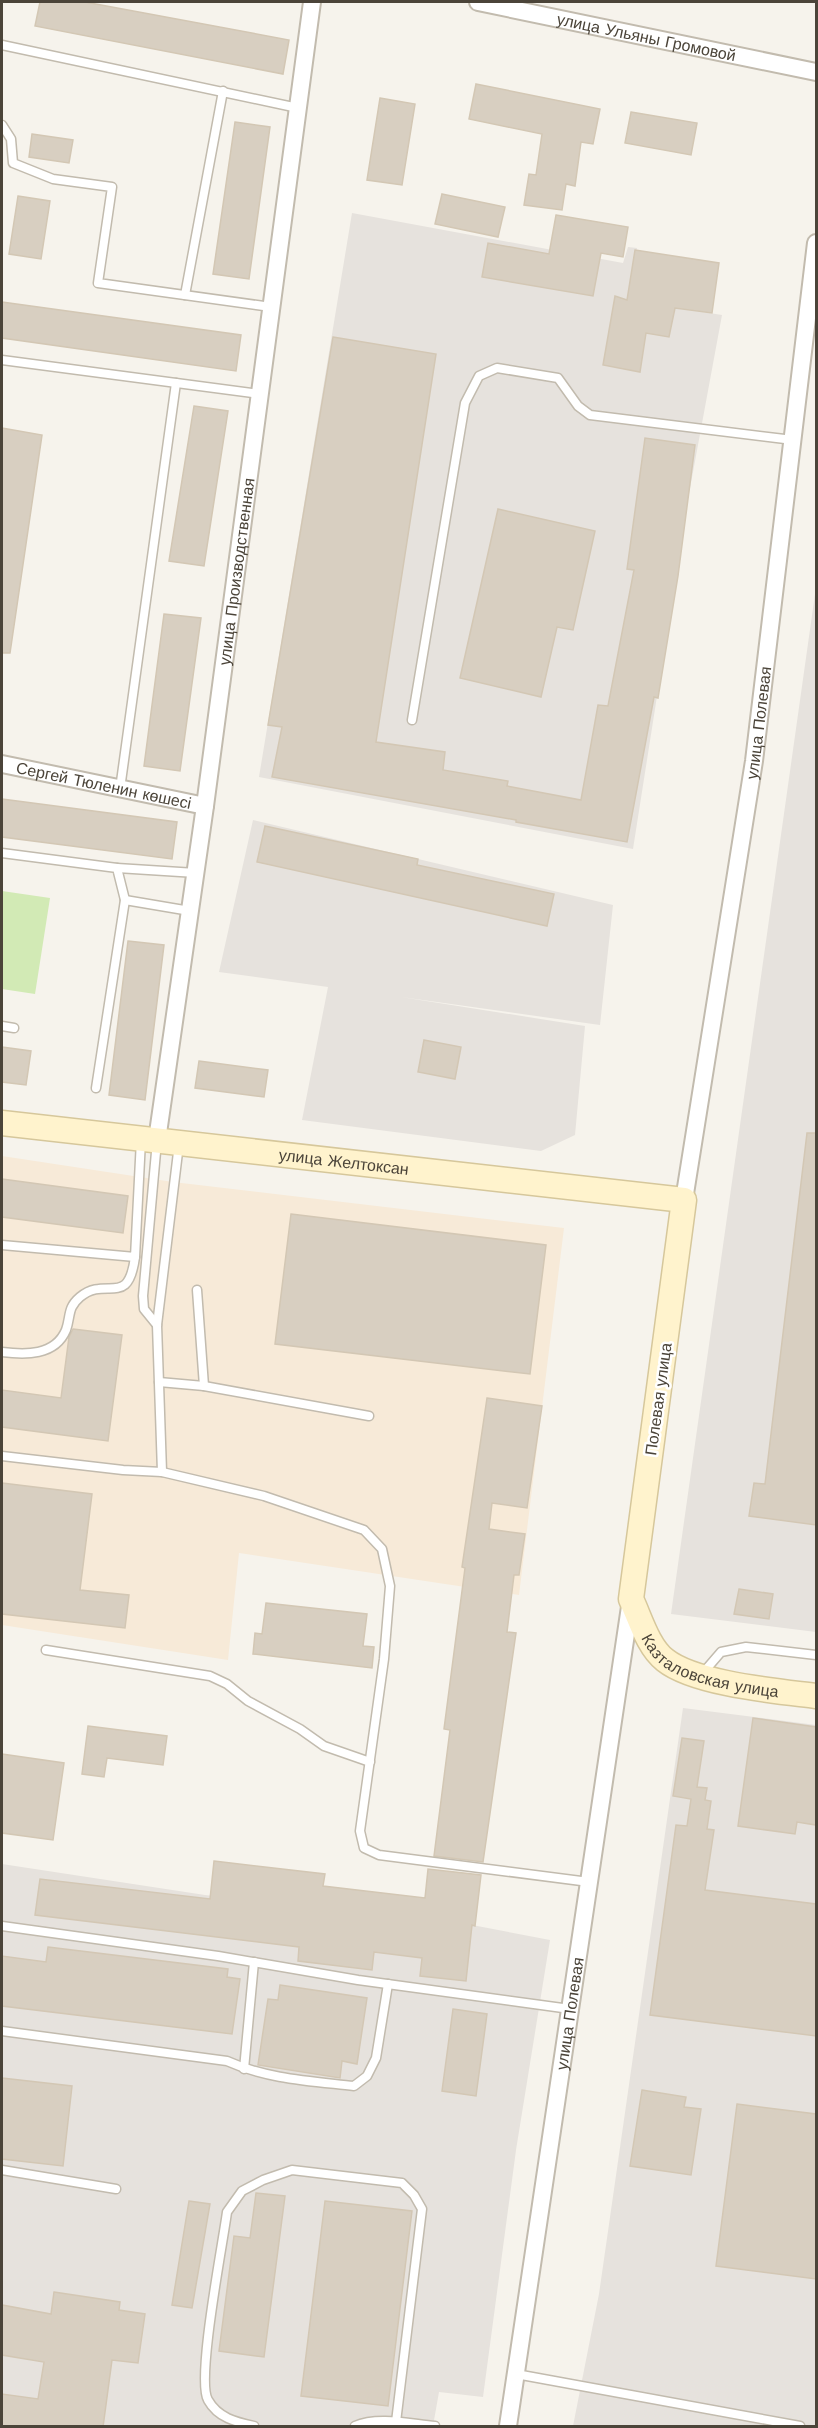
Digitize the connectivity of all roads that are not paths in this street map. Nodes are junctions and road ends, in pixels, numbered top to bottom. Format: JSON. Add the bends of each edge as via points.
{"nodes":[{"id":1,"x":312,"y":2,"type":"edge"},
{"id":2,"x":478,"y":2,"type":"edge"},
{"id":3,"x":2,"y":45,"type":"edge"},
{"id":4,"x":816,"y":72,"type":"edge"},
{"id":5,"x":223,"y":92,"type":"junction"},
{"id":6,"x":298,"y":108,"type":"junction"},
{"id":7,"x":2,"y":125,"type":"edge"},
{"id":8,"x":816,"y":243,"type":"edge"},
{"id":9,"x":184,"y":295,"type":"junction"},
{"id":10,"x":272,"y":307,"type":"junction"},
{"id":11,"x":2,"y":360,"type":"edge"},
{"id":12,"x":176,"y":383,"type":"junction"},
{"id":13,"x":260,"y":394,"type":"junction"},
{"id":14,"x":793,"y":440,"type":"junction"},
{"id":15,"x":412,"y":720,"type":"dead end"},
{"id":16,"x":2,"y":764,"type":"edge"},
{"id":17,"x":120,"y":789,"type":"junction"},
{"id":18,"x":205,"y":806,"type":"junction"},
{"id":19,"x":2,"y":853,"type":"edge"},
{"id":20,"x":117,"y":868,"type":"junction"},
{"id":21,"x":196,"y":873,"type":"junction"},
{"id":22,"x":125,"y":900,"type":"junction"},
{"id":23,"x":190,"y":911,"type":"junction"},
{"id":24,"x":2,"y":1026,"type":"edge"},
{"id":25,"x":14,"y":1028,"type":"dead end"},
{"id":26,"x":96,"y":1088,"type":"dead end"},
{"id":27,"x":2,"y":1123,"type":"edge"},
{"id":28,"x":159,"y":1140,"type":"junction"},
{"id":29,"x":684,"y":1200,"type":"junction"},
{"id":30,"x":2,"y":1245,"type":"edge"},
{"id":31,"x":135,"y":1257,"type":"junction"},
{"id":32,"x":197,"y":1290,"type":"dead end"},
{"id":33,"x":157,"y":1325,"type":"junction"},
{"id":34,"x":2,"y":1353,"type":"edge"},
{"id":35,"x":159,"y":1382,"type":"junction"},
{"id":36,"x":204,"y":1386,"type":"junction"},
{"id":37,"x":369,"y":1416,"type":"dead end"},
{"id":38,"x":2,"y":1456,"type":"edge"},
{"id":39,"x":162,"y":1472,"type":"junction"},
{"id":40,"x":631,"y":1599,"type":"junction"},
{"id":41,"x":46,"y":1650,"type":"dead end"},
{"id":42,"x":816,"y":1655,"type":"edge"},
{"id":43,"x":700,"y":1676,"type":"junction"},
{"id":44,"x":816,"y":1696,"type":"edge"},
{"id":45,"x":370,"y":1762,"type":"junction"},
{"id":46,"x":589,"y":1882,"type":"junction"},
{"id":47,"x":2,"y":1926,"type":"edge"},
{"id":48,"x":254,"y":1962,"type":"junction"},
{"id":49,"x":388,"y":1984,"type":"junction"},
{"id":50,"x":570,"y":2009,"type":"junction"},
{"id":51,"x":2,"y":2031,"type":"edge"},
{"id":52,"x":244,"y":2068,"type":"junction"},
{"id":53,"x":2,"y":2170,"type":"edge"},
{"id":54,"x":116,"y":2189,"type":"dead end"},
{"id":55,"x":516,"y":2374,"type":"junction"},
{"id":56,"x":396,"y":2422,"type":"junction"},
{"id":57,"x":771,"y":2424,"type":"edge"},
{"id":58,"x":254,"y":2427,"type":"edge"},
{"id":59,"x":355,"y":2427,"type":"edge"},
{"id":60,"x":435,"y":2427,"type":"edge"},
{"id":61,"x":508,"y":2427,"type":"edge"},
{"id":62,"x":800,"y":2427,"type":"edge"}],
"edges":[{"from":1,"to":6,"type":"street","name":"улица Производственная"},
{"from":2,"to":4,"type":"street","name":"улица Ульяны Громовой"},
{"from":3,"to":5,"type":"lane"},
{"from":5,"to":6,"type":"lane"},
{"from":5,"to":9,"type":"lane"},
{"from":6,"to":10,"type":"street","name":"улица Производственная"},
{"from":7,"to":9,"type":"lane","via":[[11,140],[13,163],[53,179],[112,186],[98,283]]},
{"from":8,"to":14,"type":"street","name":"улица Полевая"},
{"from":9,"to":10,"type":"lane"},
{"from":10,"to":13,"type":"street","name":"улица Производственная"},
{"from":11,"to":12,"type":"lane"},
{"from":12,"to":13,"type":"lane"},
{"from":12,"to":17,"type":"lane"},
{"from":13,"to":18,"type":"street","name":"улица Производственная"},
{"from":14,"to":15,"type":"lane","via":[[590,415],[578,406],[558,378],[497,368],[479,376],[465,403]]},
{"from":14,"to":29,"type":"street","name":"улица Полевая","via":[[754,761]]},
{"from":16,"to":17,"type":"street","name":"Сергей Тюленин көшесі"},
{"from":17,"to":18,"type":"street","name":"Сергей Тюленин көшесі"},
{"from":18,"to":21,"type":"street","name":"улица Производственная"},
{"from":19,"to":20,"type":"lane"},
{"from":20,"to":21,"type":"lane"},
{"from":20,"to":22,"type":"lane"},
{"from":21,"to":23,"type":"street","name":"улица Производственная"},
{"from":22,"to":23,"type":"lane"},
{"from":22,"to":26,"type":"lane"},
{"from":23,"to":28,"type":"street","name":"улица Производственная"},
{"from":24,"to":25,"type":"lane"},
{"from":27,"to":28,"type":"street","name":"улица Желтоксан"},
{"from":28,"to":29,"type":"street","name":"улица Желтоксан"},
{"from":28,"to":31,"type":"lane"},
{"from":28,"to":33,"type":"lane"},
{"from":28,"to":33,"type":"lane","via":[[143,1296],[144,1309]]},
{"from":29,"to":40,"type":"street","name":"Полевая улица"},
{"from":30,"to":31,"type":"lane"},
{"from":31,"to":34,"type":"lane","via":[[133,1274],[126,1285],[90,1291],[80,1297],[69,1312],[66,1330],[49,1348],[26,1355]]},
{"from":32,"to":36,"type":"lane"},
{"from":33,"to":35,"type":"lane"},
{"from":35,"to":36,"type":"lane"},
{"from":35,"to":39,"type":"lane"},
{"from":36,"to":37,"type":"lane"},
{"from":38,"to":39,"type":"lane"},
{"from":39,"to":45,"type":"lane","via":[[264,1496],[364,1530],[382,1549],[390,1586]]},
{"from":40,"to":43,"type":"street","name":"Казталовская улица","via":[[650,1640],[664,1659]]},
{"from":40,"to":46,"type":"street","name":"улица Полевая"},
{"from":41,"to":45,"type":"lane","via":[[210,1676],[324,1746]]},
{"from":42,"to":43,"type":"lane","via":[[746,1647],[721,1652]]},
{"from":43,"to":44,"type":"street","name":"Казталовская улица"},
{"from":45,"to":46,"type":"lane","via":[[360,1831],[364,1848],[380,1855]]},
{"from":46,"to":50,"type":"street","name":"улица Полевая"},
{"from":47,"to":48,"type":"lane"},
{"from":48,"to":49,"type":"lane"},
{"from":48,"to":52,"type":"lane"},
{"from":49,"to":50,"type":"lane"},
{"from":49,"to":52,"type":"lane","via":[[376,2058],[367,2076],[354,2086],[277,2077]]},
{"from":50,"to":55,"type":"street","name":"улица Полевая"},
{"from":51,"to":52,"type":"lane","via":[[227,2061]]},
{"from":53,"to":54,"type":"lane"},
{"from":55,"to":57,"type":"lane"},
{"from":55,"to":61,"type":"street","name":"улица Полевая"},
{"from":56,"to":58,"type":"lane","via":[[422,2209],[402,2183],[292,2170],[242,2191],[227,2212],[203,2372],[207,2400],[226,2420]]},
{"from":56,"to":59,"type":"lane","via":[[363,2422]]},
{"from":56,"to":60,"type":"lane"},
{"from":57,"to":62,"type":"lane"}]}
